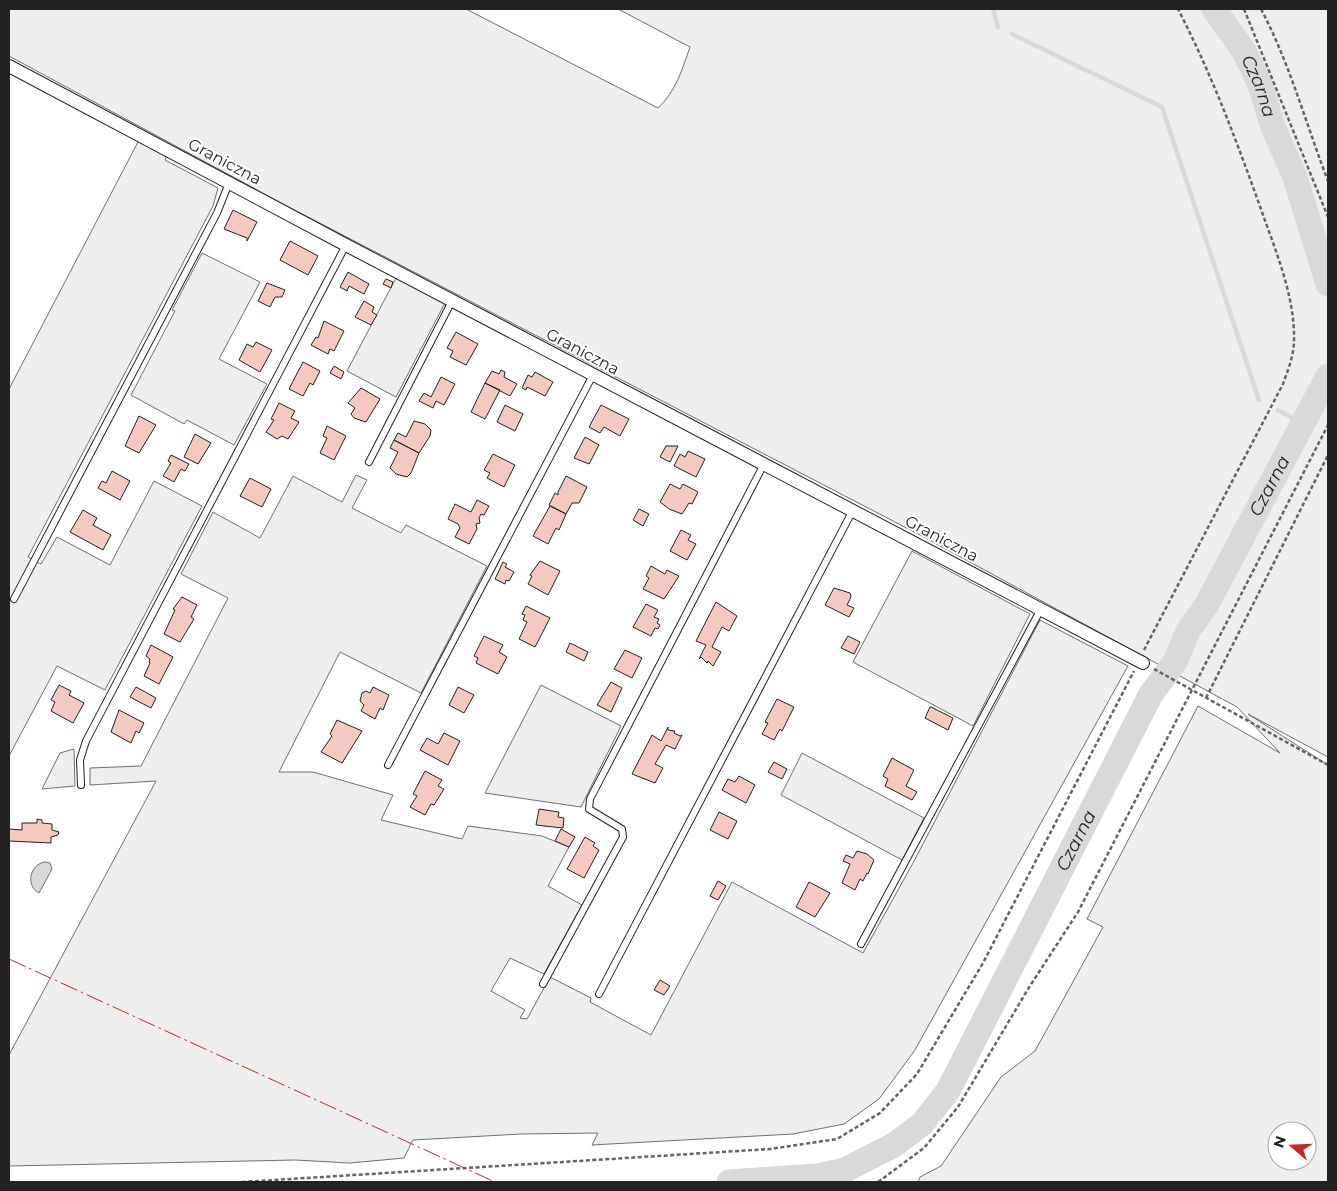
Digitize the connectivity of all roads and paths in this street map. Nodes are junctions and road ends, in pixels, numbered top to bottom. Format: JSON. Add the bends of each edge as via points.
{"nodes":[{"id":1,"x":1178,"y":9,"type":"edge"},
{"id":2,"x":1244,"y":9,"type":"edge"},
{"id":3,"x":1261,"y":9,"type":"edge"},
{"id":4,"x":9,"y":66,"type":"edge"},
{"id":5,"x":1328,"y":181,"type":"edge"},
{"id":6,"x":229,"y":182,"type":"junction"},
{"id":7,"x":1328,"y":217,"type":"edge"},
{"id":8,"x":346,"y":245,"type":"junction"},
{"id":9,"x":452,"y":301,"type":"junction"},
{"id":10,"x":592,"y":375,"type":"junction"},
{"id":11,"x":1328,"y":425,"type":"edge"},
{"id":12,"x":1328,"y":455,"type":"edge"},
{"id":13,"x":369,"y":462,"type":"dead end"},
{"id":14,"x":764,"y":464,"type":"junction"},
{"id":15,"x":853,"y":510,"type":"junction"},
{"id":16,"x":14,"y":599,"type":"dead end"},
{"id":17,"x":1042,"y":608,"type":"junction"},
{"id":18,"x":1141,"y":662,"type":"junction"},
{"id":19,"x":1192,"y":691,"type":"junction"},
{"id":20,"x":1206,"y":698,"type":"junction"},
{"id":21,"x":388,"y":765,"type":"dead end"},
{"id":22,"x":1328,"y":765,"type":"edge"},
{"id":23,"x":81,"y":785,"type":"dead end"},
{"id":24,"x":861,"y":944,"type":"dead end"},
{"id":25,"x":543,"y":984,"type":"dead end"},
{"id":26,"x":599,"y":994,"type":"dead end"},
{"id":27,"x":284,"y":1181,"type":"edge"},
{"id":28,"x":242,"y":1182,"type":"edge"},
{"id":29,"x":878,"y":1182,"type":"edge"}],
"edges":[{"from":1,"to":18,"type":"path","via":[[1202,54],[1228,118],[1275,248],[1291,305],[1294,341],[1283,384]]},
{"from":2,"to":7,"type":"path"},
{"from":3,"to":5,"type":"path","via":[[1290,73]]},
{"from":4,"to":6,"type":"street","name":"Graniczna"},
{"from":6,"to":8,"type":"street","name":"Graniczna"},
{"from":6,"to":16,"type":"lane","via":[[212,222]]},
{"from":8,"to":9,"type":"street","name":"Graniczna"},
{"from":8,"to":23,"type":"lane","via":[[86,741],[80,760]]},
{"from":9,"to":10,"type":"street","name":"Graniczna"},
{"from":9,"to":13,"type":"lane"},
{"from":10,"to":14,"type":"street","name":"Graniczna"},
{"from":10,"to":21,"type":"lane"},
{"from":11,"to":19,"type":"path"},
{"from":12,"to":20,"type":"path"},
{"from":14,"to":15,"type":"street","name":"Graniczna"},
{"from":14,"to":25,"type":"lane","via":[[590,799],[589,809],[622,829],[622,837]]},
{"from":15,"to":17,"type":"street","name":"Graniczna"},
{"from":15,"to":26,"type":"lane"},
{"from":17,"to":18,"type":"street","name":"Graniczna"},
{"from":17,"to":24,"type":"lane"},
{"from":18,"to":19,"type":"path"},
{"from":18,"to":27,"type":"path","via":[[983,963],[917,1074],[880,1113],[837,1139],[770,1149]]},
{"from":19,"to":20,"type":"path"},
{"from":19,"to":29,"type":"path","via":[[1078,912],[958,1108],[924,1148]]},
{"from":20,"to":22,"type":"path"},
{"from":27,"to":28,"type":"path"}]}
